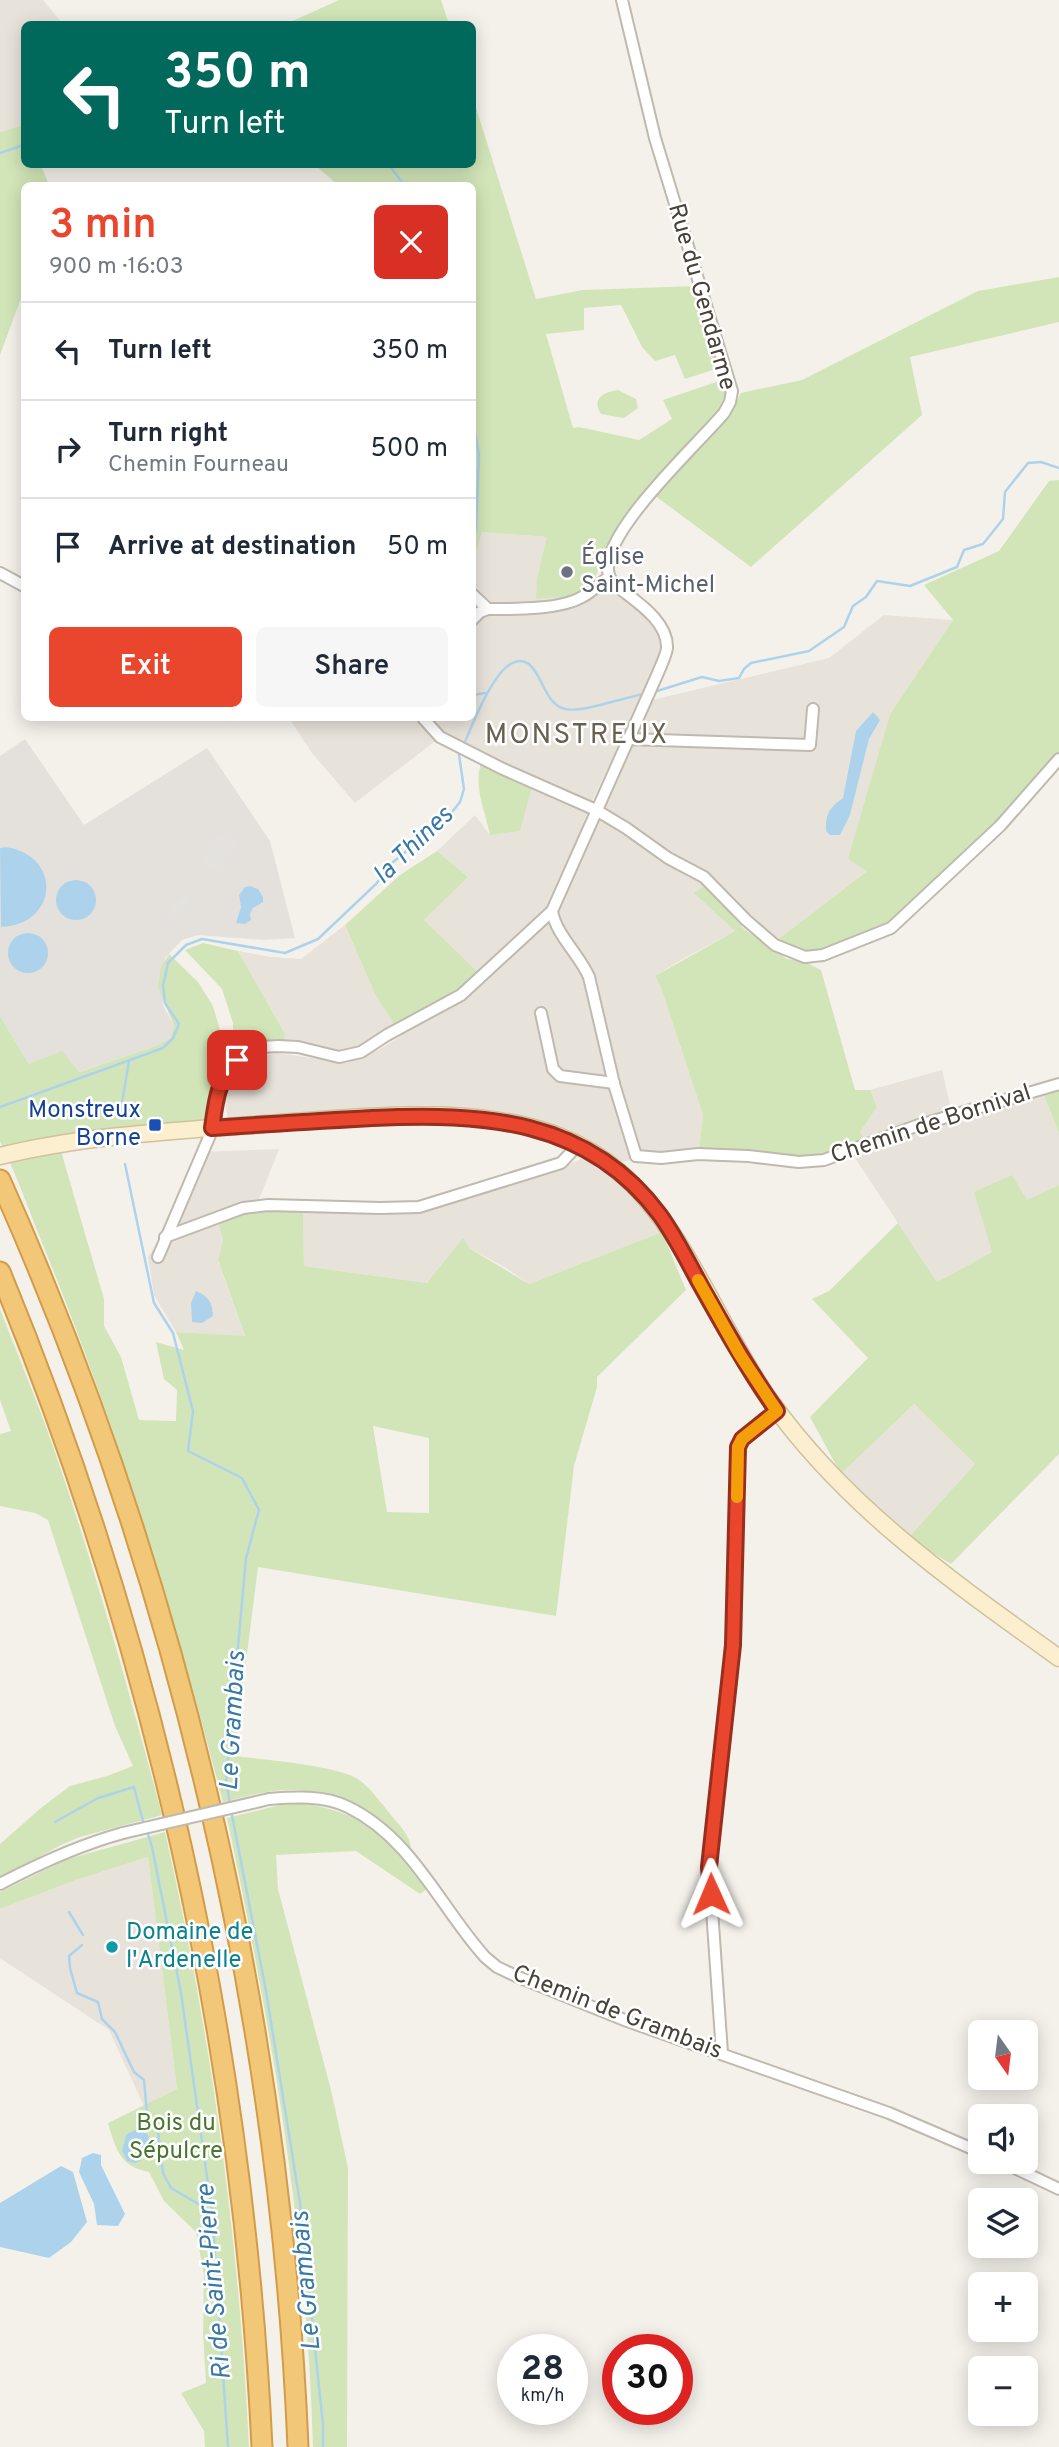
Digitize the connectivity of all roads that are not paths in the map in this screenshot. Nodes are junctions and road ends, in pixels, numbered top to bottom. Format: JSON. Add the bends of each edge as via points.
{"nodes":[{"id":1,"x":622,"y":0,"type":"edge"},
{"id":2,"x":0,"y":573,"type":"edge"},
{"id":3,"x":609,"y":577,"type":"junction"},
{"id":4,"x":21,"y":584,"type":"edge"},
{"id":5,"x":476,"y":598,"type":"edge"},
{"id":6,"x":488,"y":609,"type":"junction"},
{"id":7,"x":476,"y":616,"type":"edge"},
{"id":8,"x":813,"y":709,"type":"dead end"},
{"id":9,"x":425,"y":721,"type":"edge"},
{"id":10,"x":627,"y":740,"type":"junction"},
{"id":11,"x":1059,"y":759,"type":"edge"},
{"id":12,"x":596,"y":810,"type":"junction"},
{"id":13,"x":552,"y":911,"type":"junction"},
{"id":14,"x":541,"y":1013,"type":"dead end"},
{"id":15,"x":614,"y":1083,"type":"junction"},
{"id":16,"x":1059,"y":1084,"type":"edge"},
{"id":17,"x":212,"y":1128,"type":"junction"},
{"id":18,"x":578,"y":1145,"type":"junction"},
{"id":19,"x":0,"y":1156,"type":"edge"},
{"id":20,"x":636,"y":1156,"type":"junction"},
{"id":21,"x":620,"y":1172,"type":"junction"},
{"id":22,"x":0,"y":1180,"type":"edge"},
{"id":23,"x":165,"y":1237,"type":"junction"},
{"id":24,"x":158,"y":1257,"type":"dead end"},
{"id":25,"x":0,"y":1272,"type":"edge"},
{"id":26,"x":777,"y":1411,"type":"junction"},
{"id":27,"x":1059,"y":1658,"type":"edge"},
{"id":28,"x":0,"y":1884,"type":"edge"},
{"id":29,"x":722,"y":2053,"type":"junction"},
{"id":30,"x":968,"y":2147,"type":"edge"},
{"id":31,"x":1027,"y":2174,"type":"edge"},
{"id":32,"x":1059,"y":2189,"type":"edge"},
{"id":33,"x":262,"y":2447,"type":"edge"},
{"id":34,"x":298,"y":2447,"type":"edge"}],
"edges":[{"from":1,"to":3,"type":"street","name":"Rue du Gendarme","via":[[655,138],[732,391],[724,413],[631,519],[611,555]]},
{"from":2,"to":4,"type":"street"},
{"from":3,"to":6,"type":"street","via":[[569,603]]},
{"from":3,"to":10,"type":"street","via":[[643,608],[666,638],[666,654]]},
{"from":5,"to":6,"type":"street"},
{"from":6,"to":7,"type":"street"},
{"from":8,"to":10,"type":"street","via":[[810,745]]},
{"from":9,"to":12,"type":"street","via":[[440,737]]},
{"from":10,"to":12,"type":"street"},
{"from":11,"to":12,"type":"street","via":[[1000,826],[891,928],[823,955],[805,957],[775,945],[704,877]]},
{"from":12,"to":13,"type":"street"},
{"from":13,"to":15,"type":"street","via":[[554,924],[589,977]]},
{"from":13,"to":17,"type":"street","via":[[461,995],[361,1052],[339,1058],[298,1047],[262,1047],[237,1060],[225,1073],[217,1093]]},
{"from":14,"to":15,"type":"street","via":[[554,1069],[560,1076]]},
{"from":15,"to":20,"type":"street"},
{"from":16,"to":20,"type":"street","name":"Chemin de Bornival","via":[[916,1126],[824,1160]]},
{"from":17,"to":18,"type":"main road","via":[[398,1117],[473,1118],[529,1127]]},
{"from":17,"to":19,"type":"main road","via":[[102,1138]]},
{"from":17,"to":23,"type":"street"},
{"from":18,"to":21,"type":"main road"},
{"from":18,"to":23,"type":"street","via":[[561,1163],[419,1207],[268,1205],[243,1208]]},
{"from":20,"to":21,"type":"street"},
{"from":21,"to":26,"type":"main road","via":[[660,1216]]},
{"from":22,"to":34,"type":"highway","via":[[104,1440],[151,1588],[206,1790],[236,1930],[275,2166]]},
{"from":23,"to":24,"type":"street"},
{"from":25,"to":33,"type":"highway","via":[[69,1451],[144,1692],[171,1797],[208,1978],[239,2171]]},
{"from":26,"to":27,"type":"main road","via":[[839,1485],[873,1516]]},
{"from":26,"to":29,"type":"street","via":[[738,1447],[733,1645],[709,1867]]},
{"from":28,"to":29,"type":"street","name":"Chemin de Grambais","bridge":true,"via":[[86,1843],[123,1833],[269,1799],[320,1799],[347,1806],[372,1822],[409,1857],[473,1944],[497,1967],[627,2021]]},
{"from":29,"to":30,"type":"street","name":"Chemin de Grambais"},
{"from":31,"to":32,"type":"street"}]}
